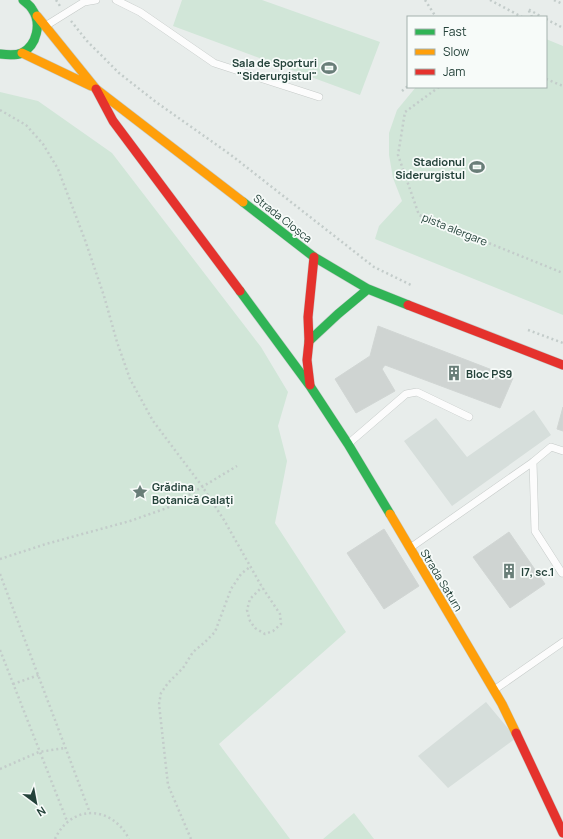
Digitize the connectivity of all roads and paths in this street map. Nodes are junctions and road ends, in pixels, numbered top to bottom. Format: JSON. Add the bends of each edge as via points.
{"nodes":[{"id":1,"x":25,"y":0,"type":"edge"},
{"id":2,"x":56,"y":0,"type":"edge"},
{"id":3,"x":96,"y":0,"type":"edge"},
{"id":4,"x":116,"y":0,"type":"edge"},
{"id":5,"x":425,"y":0,"type":"edge"},
{"id":6,"x":490,"y":0,"type":"edge"},
{"id":7,"x":554,"y":0,"type":"edge"},
{"id":8,"x":563,"y":4,"type":"edge"},
{"id":9,"x":65,"y":13,"type":"junction"},
{"id":10,"x":37,"y":16,"type":"junction"},
{"id":11,"x":435,"y":16,"type":"edge"},
{"id":12,"x":520,"y":16,"type":"edge"},
{"id":13,"x":532,"y":16,"type":"edge"},
{"id":14,"x":540,"y":16,"type":"edge"},
{"id":15,"x":547,"y":20,"type":"edge"},
{"id":16,"x":45,"y":26,"type":"junction"},
{"id":17,"x":563,"y":28,"type":"edge"},
{"id":18,"x":22,"y":53,"type":"junction"},
{"id":19,"x":0,"y":54,"type":"edge"},
{"id":20,"x":547,"y":79,"type":"edge"},
{"id":21,"x":563,"y":86,"type":"edge"},
{"id":22,"x":407,"y":87,"type":"edge"},
{"id":23,"x":438,"y":88,"type":"edge"},
{"id":24,"x":96,"y":89,"type":"junction"},
{"id":25,"x":402,"y":91,"type":"dead end"},
{"id":26,"x":319,"y":97,"type":"dead end"},
{"id":27,"x":0,"y":110,"type":"edge"},
{"id":28,"x":314,"y":257,"type":"junction"},
{"id":29,"x":563,"y":273,"type":"edge"},
{"id":30,"x":415,"y":287,"type":"dead end"},
{"id":31,"x":368,"y":289,"type":"junction"},
{"id":32,"x":526,"y":329,"type":"dead end"},
{"id":33,"x":309,"y":341,"type":"junction"},
{"id":34,"x":563,"y":343,"type":"edge"},
{"id":35,"x":563,"y":365,"type":"edge"},
{"id":36,"x":310,"y":386,"type":"junction"},
{"id":37,"x":469,"y":417,"type":"dead end"},
{"id":38,"x":348,"y":444,"type":"junction"},
{"id":39,"x":563,"y":451,"type":"edge"},
{"id":40,"x":532,"y":462,"type":"junction"},
{"id":41,"x":237,"y":466,"type":"dead end"},
{"id":42,"x":202,"y":486,"type":"junction"},
{"id":43,"x":410,"y":548,"type":"junction"},
{"id":44,"x":0,"y":559,"type":"edge"},
{"id":45,"x":251,"y":566,"type":"junction"},
{"id":46,"x":562,"y":573,"type":"dead end"},
{"id":47,"x":0,"y":574,"type":"edge"},
{"id":48,"x":262,"y":587,"type":"junction"},
{"id":49,"x":563,"y":642,"type":"edge"},
{"id":50,"x":0,"y":650,"type":"edge"},
{"id":51,"x":39,"y":675,"type":"junction"},
{"id":52,"x":13,"y":684,"type":"junction"},
{"id":53,"x":494,"y":690,"type":"junction"},
{"id":54,"x":65,"y":748,"type":"junction"},
{"id":55,"x":39,"y":752,"type":"junction"},
{"id":56,"x":0,"y":769,"type":"edge"},
{"id":57,"x":90,"y":813,"type":"junction"},
{"id":58,"x":67,"y":821,"type":"junction"},
{"id":59,"x":563,"y":833,"type":"edge"},
{"id":60,"x":55,"y":839,"type":"edge"},
{"id":61,"x":129,"y":839,"type":"edge"},
{"id":62,"x":190,"y":839,"type":"edge"}],
"edges":[{"from":1,"to":10,"type":"street"},
{"from":2,"to":9,"type":"path"},
{"from":3,"to":9,"type":"lane","via":[[84,2]]},
{"from":4,"to":26,"type":"lane","via":[[140,12],[214,63]]},
{"from":5,"to":11,"type":"path"},
{"from":6,"to":12,"type":"path"},
{"from":7,"to":8,"type":"path"},
{"from":9,"to":16,"type":"lane"},
{"from":9,"to":30,"type":"path","via":[[87,41],[119,74],[231,155],[374,267]]},
{"from":10,"to":16,"type":"street","name":"Strada Cloșca"},
{"from":10,"to":18,"type":"street","via":[[38,33],[29,48]]},
{"from":13,"to":14,"type":"path","via":[[528,9]]},
{"from":15,"to":17,"type":"path"},
{"from":16,"to":24,"type":"street","name":"Strada Cloșca"},
{"from":18,"to":19,"type":"street"},
{"from":18,"to":24,"type":"street"},
{"from":20,"to":21,"type":"path"},
{"from":22,"to":25,"type":"path"},
{"from":23,"to":29,"type":"path","name":"pista alergare","via":[[405,112],[399,148],[398,155],[419,215]]},
{"from":24,"to":28,"type":"street","name":"Strada Cloșca"},
{"from":24,"to":36,"type":"street","via":[[104,108]]},
{"from":27,"to":42,"type":"path","via":[[26,125],[44,144],[58,169],[104,296],[116,342],[130,379],[153,421]]},
{"from":28,"to":31,"type":"street","name":"Strada Cloșca"},
{"from":28,"to":33,"type":"street","name":"Strada Saturn","via":[[308,317]]},
{"from":31,"to":33,"type":"street","via":[[347,304]]},
{"from":31,"to":35,"type":"street","name":"Strada Cloșca"},
{"from":32,"to":34,"type":"path"},
{"from":33,"to":36,"type":"street","name":"Strada Saturn","via":[[307,360]]},
{"from":36,"to":38,"type":"street","name":"Strada Saturn"},
{"from":37,"to":38,"type":"lane","via":[[417,392],[406,394]]},
{"from":38,"to":43,"type":"street","name":"Strada Saturn"},
{"from":39,"to":40,"type":"lane","via":[[551,447]]},
{"from":40,"to":43,"type":"lane"},
{"from":40,"to":46,"type":"lane","via":[[535,531]]},
{"from":41,"to":42,"type":"path"},
{"from":42,"to":44,"type":"path","via":[[167,508]]},
{"from":42,"to":45,"type":"path"},
{"from":43,"to":53,"type":"street","name":"Strada Saturn"},
{"from":45,"to":48,"type":"path"},
{"from":45,"to":62,"type":"path","via":[[241,574],[231,589],[215,632],[193,652],[183,668],[168,683],[161,693],[158,704],[168,786]]},
{"from":47,"to":51,"type":"path"},
{"from":48,"to":48,"type":"path","via":[[280,614],[281,624],[265,634],[255,628],[247,610],[250,599]]},
{"from":49,"to":53,"type":"lane"},
{"from":50,"to":52,"type":"path"},
{"from":51,"to":52,"type":"path"},
{"from":51,"to":54,"type":"path"},
{"from":52,"to":55,"type":"path"},
{"from":53,"to":59,"type":"street","name":"Strada Saturn"},
{"from":54,"to":55,"type":"path"},
{"from":54,"to":57,"type":"path"},
{"from":55,"to":56,"type":"path"},
{"from":55,"to":58,"type":"path"},
{"from":57,"to":58,"type":"path","via":[[78,815]]},
{"from":57,"to":61,"type":"path","via":[[103,814],[114,819]]},
{"from":58,"to":60,"type":"path"}]}
